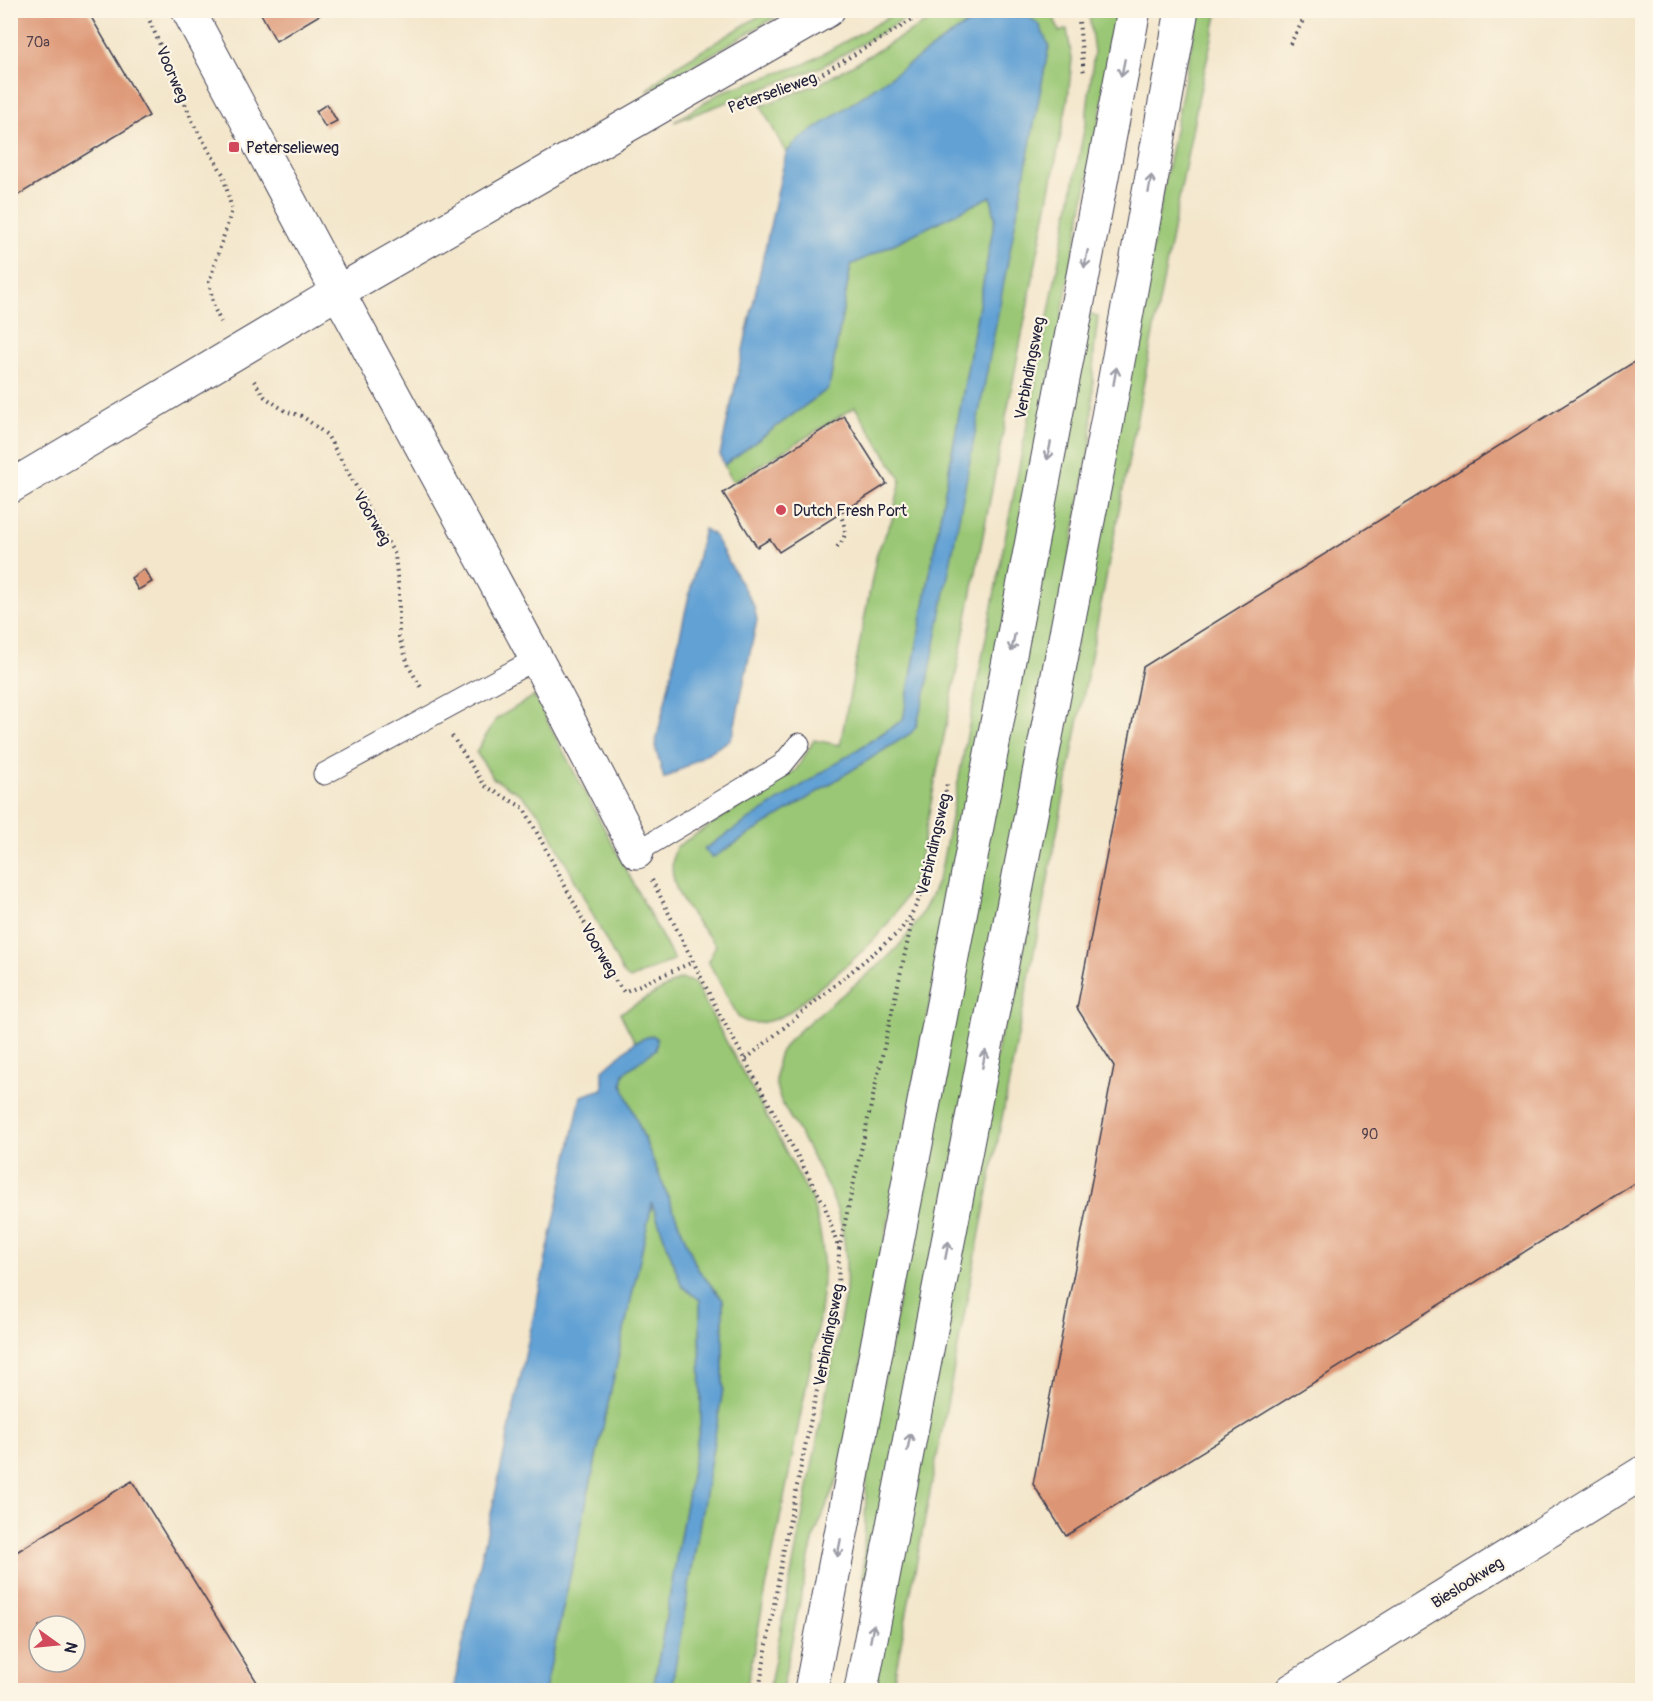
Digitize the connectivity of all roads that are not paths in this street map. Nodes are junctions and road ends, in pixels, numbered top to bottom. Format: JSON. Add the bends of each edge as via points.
{"nodes":[{"id":1,"x":188,"y":10,"type":"edge"},
{"id":2,"x":828,"y":10,"type":"edge"},
{"id":3,"x":1134,"y":10,"type":"edge"},
{"id":4,"x":1182,"y":10,"type":"edge"},
{"id":5,"x":338,"y":291,"type":"junction"},
{"id":6,"x":10,"y":486,"type":"edge"},
{"id":7,"x":534,"y":660,"type":"junction"},
{"id":8,"x":799,"y":744,"type":"dead end"},
{"id":9,"x":324,"y":774,"type":"dead end"},
{"id":10,"x":637,"y":852,"type":"joint"},
{"id":11,"x":1642,"y":1473,"type":"edge"},
{"id":12,"x":811,"y":1690,"type":"edge"},
{"id":13,"x":861,"y":1690,"type":"edge"},
{"id":14,"x":1292,"y":1690,"type":"edge"}],
"edges":[{"from":1,"to":5,"type":"street"},
{"from":2,"to":5,"type":"street","name":"Peterselieweg"},
{"from":3,"to":12,"type":"street","one_way":true},
{"from":13,"to":4,"type":"street","one_way":true,"via":[[1105,433]]},
{"from":5,"to":6,"type":"street","name":"Peterselieweg"},
{"from":5,"to":7,"type":"street"},
{"from":7,"to":9,"type":"lane"},
{"from":7,"to":10,"type":"street","via":[[572,723]]},
{"from":8,"to":10,"type":"lane","via":[[782,765]]},
{"from":11,"to":14,"type":"street","name":"Bieslookweg"}]}
